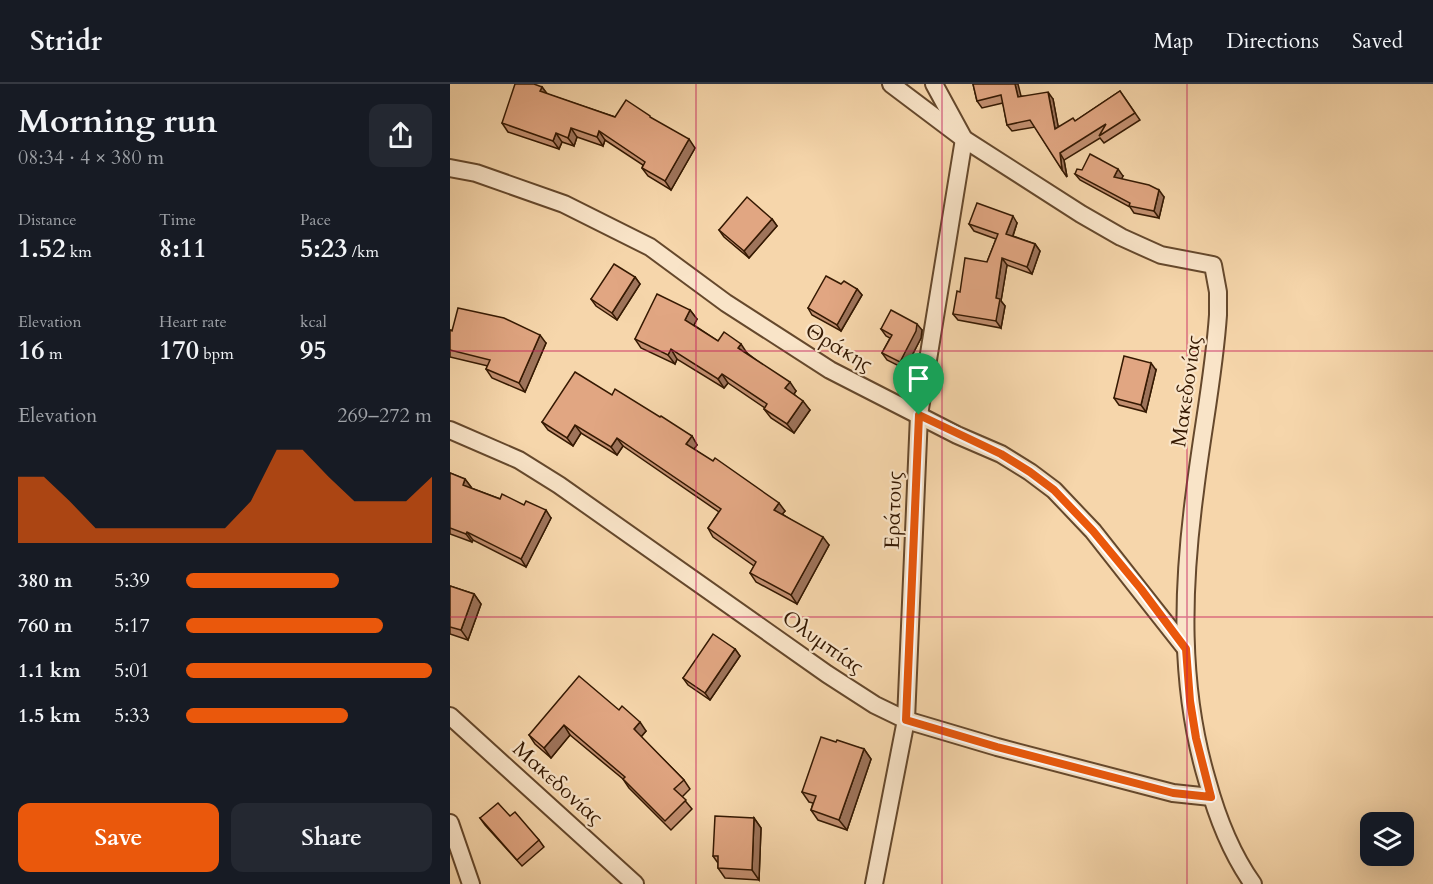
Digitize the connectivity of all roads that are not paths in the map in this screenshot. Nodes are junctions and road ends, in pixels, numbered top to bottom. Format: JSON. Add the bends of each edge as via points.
{"nodes":[{"id":1,"x":891,"y":84,"type":"edge"},
{"id":2,"x":934,"y":84,"type":"edge"},
{"id":3,"x":964,"y":139,"type":"junction"},
{"id":4,"x":450,"y":168,"type":"edge"},
{"id":5,"x":919,"y":415,"type":"junction"},
{"id":6,"x":450,"y":430,"type":"edge"},
{"id":7,"x":1186,"y":649,"type":"junction"},
{"id":8,"x":450,"y":716,"type":"edge"},
{"id":9,"x":906,"y":720,"type":"junction"},
{"id":10,"x":1211,"y":797,"type":"junction"},
{"id":11,"x":450,"y":823,"type":"edge"},
{"id":12,"x":471,"y":884,"type":"edge"},
{"id":13,"x":635,"y":884,"type":"edge"},
{"id":14,"x":874,"y":884,"type":"edge"},
{"id":15,"x":1253,"y":884,"type":"edge"}],
"edges":[{"from":1,"to":3,"type":"street","name":"Μακεδονίας"},
{"from":2,"to":3,"type":"street"},
{"from":3,"to":5,"type":"street","name":"Εράτους"},
{"from":3,"to":7,"type":"street","name":"Μακεδονίας","via":[[1121,237],[1161,255],[1213,265],[1218,292],[1216,339],[1187,560]]},
{"from":4,"to":5,"type":"street","name":"Θράκης","via":[[476,173],[564,204],[650,247],[726,303],[830,370]]},
{"from":5,"to":7,"type":"street","name":"Θράκης","via":[[1001,454],[1054,490],[1093,531]]},
{"from":5,"to":9,"type":"street","name":"Εράτους"},
{"from":6,"to":9,"type":"street","name":"Ολυμπίας","via":[[529,466],[827,674]]},
{"from":7,"to":10,"type":"street","name":"Μακεδονίας","via":[[1196,738]]},
{"from":8,"to":13,"type":"street","name":"Μακεδονίας"},
{"from":9,"to":10,"type":"street","name":"Ολυμπίας","via":[[1173,793]]},
{"from":9,"to":14,"type":"street","name":"Εράτους"},
{"from":10,"to":15,"type":"street","name":"Μακεδονίας","via":[[1228,841]]},
{"from":11,"to":12,"type":"street"}]}
